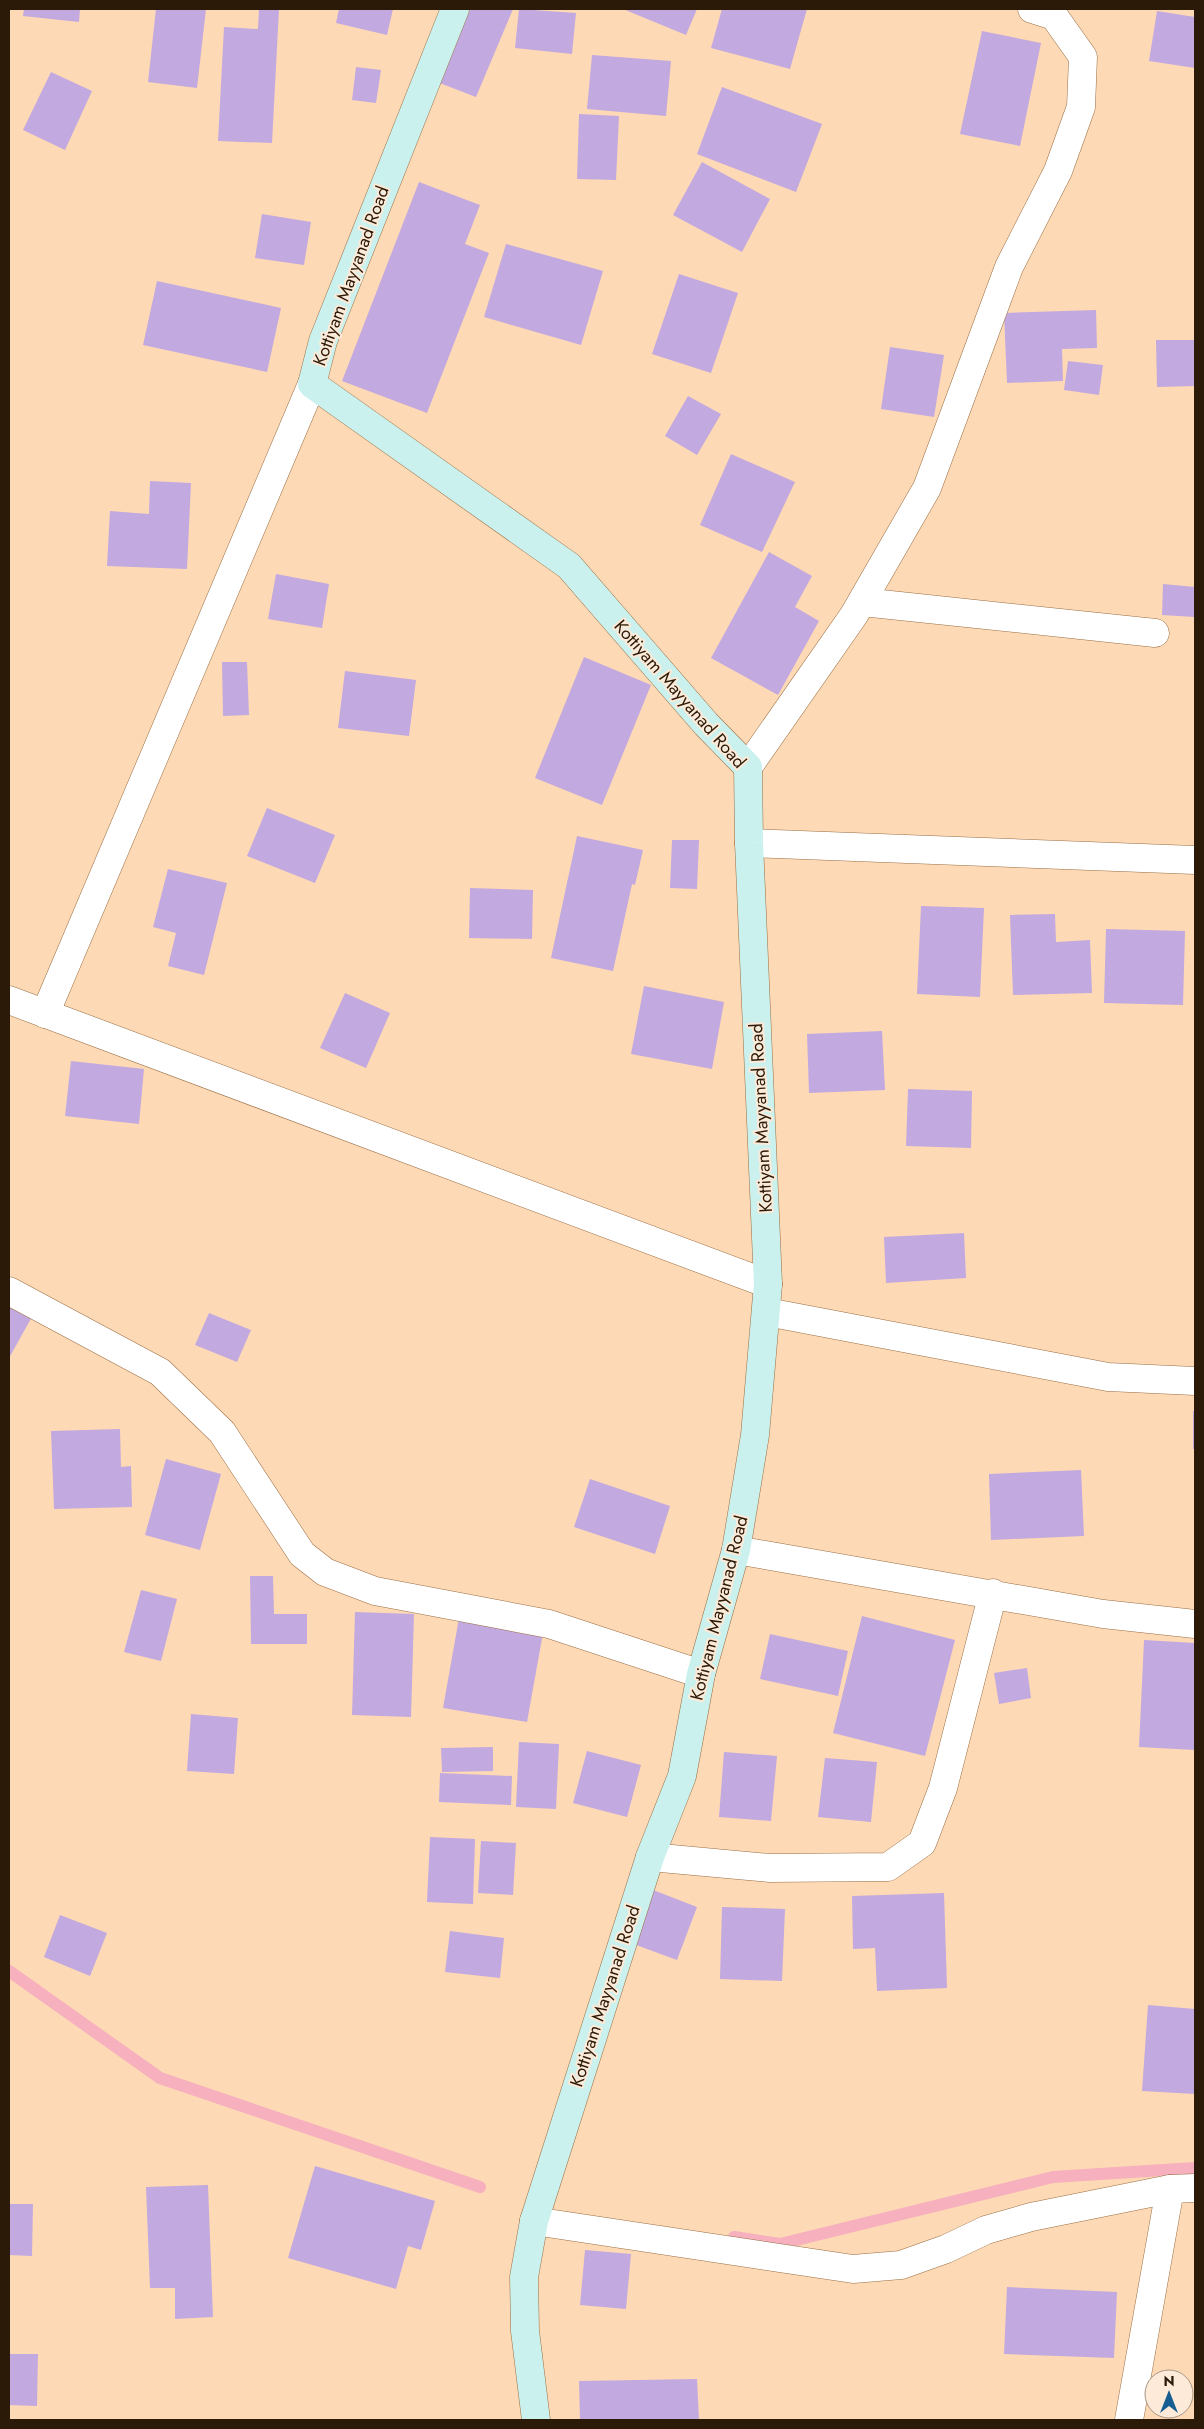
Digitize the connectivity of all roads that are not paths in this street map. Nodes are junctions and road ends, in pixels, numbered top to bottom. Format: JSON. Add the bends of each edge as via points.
{"nodes":[{"id":1,"x":455,"y":9,"type":"edge"},
{"id":2,"x":1032,"y":9,"type":"edge"},
{"id":3,"x":312,"y":384,"type":"junction"},
{"id":4,"x":862,"y":602,"type":"junction"},
{"id":5,"x":1155,"y":633,"type":"dead end"},
{"id":6,"x":748,"y":767,"type":"junction"},
{"id":7,"x":749,"y":843,"type":"junction"},
{"id":8,"x":1195,"y":860,"type":"edge"},
{"id":9,"x":9,"y":1000,"type":"edge"},
{"id":10,"x":45,"y":1014,"type":"junction"},
{"id":11,"x":768,"y":1284,"type":"junction"},
{"id":12,"x":9,"y":1291,"type":"edge"},
{"id":13,"x":767,"y":1312,"type":"junction"},
{"id":14,"x":1195,"y":1381,"type":"edge"},
{"id":15,"x":736,"y":1550,"type":"junction"},
{"id":16,"x":994,"y":1594,"type":"junction"},
{"id":17,"x":1195,"y":1624,"type":"edge"},
{"id":18,"x":701,"y":1674,"type":"junction"},
{"id":19,"x":650,"y":1857,"type":"junction"},
{"id":20,"x":1182,"y":2189,"type":"edge"},
{"id":21,"x":534,"y":2221,"type":"junction"},
{"id":22,"x":536,"y":2420,"type":"edge"},
{"id":23,"x":1129,"y":2420,"type":"edge"}],
"edges":[{"from":1,"to":3,"type":"street","name":"Kottiyam Mayyanad Road","via":[[323,341]]},
{"from":2,"to":4,"type":"street","via":[[1054,16],[1083,57],[1081,107],[1058,171],[1009,267],[927,488]]},
{"from":3,"to":6,"type":"street","name":"Kottiyam Mayyanad Road","via":[[569,566],[706,724]]},
{"from":3,"to":10,"type":"street"},
{"from":4,"to":5,"type":"street"},
{"from":4,"to":6,"type":"street"},
{"from":6,"to":7,"type":"street","name":"Kottiyam Mayyanad Road"},
{"from":7,"to":8,"type":"street"},
{"from":7,"to":11,"type":"street","name":"Kottiyam Mayyanad Road"},
{"from":9,"to":10,"type":"street"},
{"from":10,"to":11,"type":"street"},
{"from":11,"to":13,"type":"street","name":"Kottiyam Mayyanad Road"},
{"from":12,"to":18,"type":"street","via":[[160,1372],[222,1432],[302,1554],[325,1572],[375,1591],[549,1624]]},
{"from":13,"to":14,"type":"street","via":[[1108,1377]]},
{"from":13,"to":15,"type":"street","name":"Kottiyam Mayyanad Road","via":[[755,1435]]},
{"from":15,"to":16,"type":"street"},
{"from":15,"to":18,"type":"street","name":"Kottiyam Mayyanad Road"},
{"from":16,"to":17,"type":"street","via":[[1103,1614]]},
{"from":16,"to":19,"type":"street","via":[[943,1788],[922,1843],[888,1867],[770,1868]]},
{"from":18,"to":19,"type":"street","name":"Kottiyam Mayyanad Road","via":[[682,1776]]},
{"from":19,"to":21,"type":"street","name":"Kottiyam Mayyanad Road"},
{"from":20,"to":21,"type":"street","via":[[1032,2217],[986,2230],[901,2264],[853,2269]]},
{"from":20,"to":23,"type":"street"},
{"from":21,"to":22,"type":"street","name":"Kottiyam Mayyanad Road","via":[[524,2277],[524,2331]]}]}
